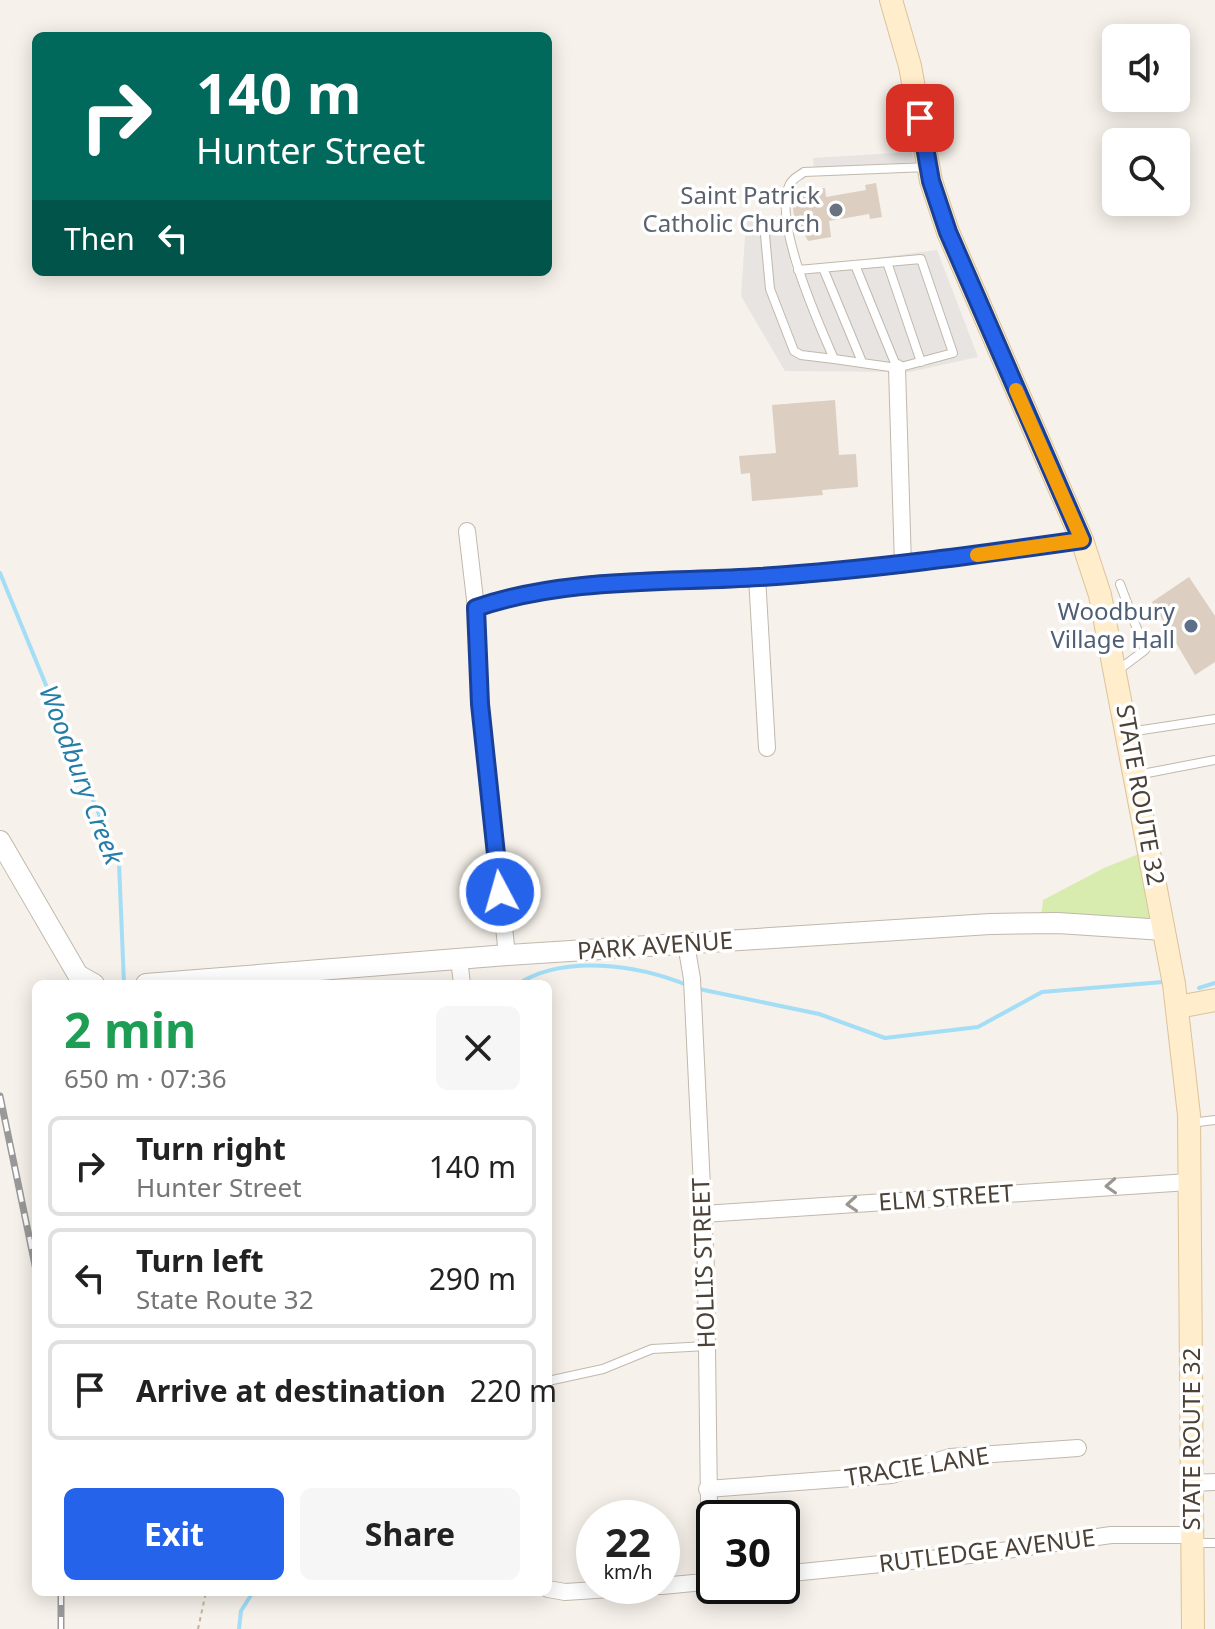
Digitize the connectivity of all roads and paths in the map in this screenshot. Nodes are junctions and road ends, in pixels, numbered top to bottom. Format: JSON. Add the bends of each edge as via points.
{"nodes":[{"id":1,"x":891,"y":0,"type":"edge"},
{"id":2,"x":929,"y":167,"type":"junction"},
{"id":3,"x":788,"y":219,"type":"junction"},
{"id":4,"x":887,"y":262,"type":"junction"},
{"id":5,"x":855,"y":265,"type":"junction"},
{"id":6,"x":823,"y":268,"type":"junction"},
{"id":7,"x":798,"y":270,"type":"junction"},
{"id":8,"x":834,"y":359,"type":"junction"},
{"id":9,"x":862,"y":362,"type":"junction"},
{"id":10,"x":921,"y":362,"type":"junction"},
{"id":11,"x":897,"y":368,"type":"junction"},
{"id":12,"x":467,"y":531,"type":"dead end"},
{"id":13,"x":1082,"y":540,"type":"junction"},
{"id":14,"x":903,"y":565,"type":"junction"},
{"id":15,"x":757,"y":577,"type":"junction"},
{"id":16,"x":1120,"y":584,"type":"dead end"},
{"id":17,"x":476,"y":608,"type":"junction"},
{"id":18,"x":1116,"y":671,"type":"junction"},
{"id":19,"x":1215,"y":719,"type":"edge"},
{"id":20,"x":1128,"y":732,"type":"junction"},
{"id":21,"x":767,"y":748,"type":"dead end"},
{"id":22,"x":1215,"y":760,"type":"edge"},
{"id":23,"x":1136,"y":775,"type":"junction"},
{"id":24,"x":0,"y":841,"type":"edge"},
{"id":25,"x":1164,"y":930,"type":"junction"},
{"id":26,"x":686,"y":944,"type":"junction"},
{"id":27,"x":507,"y":955,"type":"junction"},
{"id":28,"x":459,"y":959,"type":"junction"},
{"id":29,"x":86,"y":980,"type":"edge"},
{"id":30,"x":196,"y":980,"type":"edge"},
{"id":31,"x":462,"y":980,"type":"edge"},
{"id":32,"x":1215,"y":1000,"type":"edge"},
{"id":33,"x":1178,"y":1007,"type":"junction"},
{"id":34,"x":1215,"y":1120,"type":"edge"},
{"id":35,"x":1189,"y":1123,"type":"junction"},
{"id":36,"x":1189,"y":1182,"type":"junction"},
{"id":37,"x":703,"y":1214,"type":"junction"},
{"id":38,"x":707,"y":1346,"type":"junction"},
{"id":39,"x":552,"y":1380,"type":"edge"},
{"id":40,"x":1078,"y":1448,"type":"dead end"},
{"id":41,"x":1215,"y":1482,"type":"edge"},
{"id":42,"x":1192,"y":1483,"type":"junction"},
{"id":43,"x":707,"y":1489,"type":"junction"},
{"id":44,"x":708,"y":1500,"type":"edge"},
{"id":45,"x":1192,"y":1539,"type":"junction"},
{"id":46,"x":1215,"y":1543,"type":"edge"},
{"id":47,"x":800,"y":1572,"type":"edge"},
{"id":48,"x":552,"y":1590,"type":"edge"},
{"id":49,"x":576,"y":1591,"type":"edge"},
{"id":50,"x":205,"y":1596,"type":"edge"},
{"id":51,"x":198,"y":1629,"type":"edge"},
{"id":52,"x":1193,"y":1629,"type":"edge"}],
"edges":[{"from":1,"to":2,"type":"main road","name":"STATE ROUTE 32"},
{"from":2,"to":3,"type":"lane","via":[[804,172],[792,180],[786,194]]},
{"from":2,"to":13,"type":"main road","name":"STATE ROUTE 32","via":[[948,232]]},
{"from":3,"to":7,"type":"lane"},
{"from":3,"to":8,"type":"lane","via":[[767,228],[765,235],[770,289],[794,351]]},
{"from":4,"to":5,"type":"lane"},
{"from":4,"to":10,"type":"lane"},
{"from":4,"to":10,"type":"lane","via":[[921,259],[926,273],[953,353]]},
{"from":5,"to":6,"type":"lane"},
{"from":5,"to":11,"type":"lane"},
{"from":6,"to":7,"type":"lane"},
{"from":6,"to":9,"type":"lane"},
{"from":7,"to":8,"type":"lane"},
{"from":8,"to":9,"type":"lane"},
{"from":9,"to":11,"type":"lane"},
{"from":10,"to":11,"type":"lane"},
{"from":11,"to":14,"type":"street"},
{"from":12,"to":17,"type":"street"},
{"from":13,"to":14,"type":"street"},
{"from":13,"to":18,"type":"main road","name":"STATE ROUTE 32"},
{"from":14,"to":15,"type":"street"},
{"from":15,"to":17,"type":"street","via":[[523,594]]},
{"from":15,"to":21,"type":"street"},
{"from":16,"to":18,"type":"lane","via":[[1145,650]]},
{"from":17,"to":27,"type":"street","via":[[480,704]]},
{"from":18,"to":20,"type":"main road","name":"STATE ROUTE 32"},
{"from":19,"to":20,"type":"lane"},
{"from":20,"to":23,"type":"main road","name":"STATE ROUTE 32"},
{"from":22,"to":23,"type":"lane"},
{"from":23,"to":25,"type":"main road","name":"STATE ROUTE 32"},
{"from":24,"to":29,"type":"street"},
{"from":25,"to":26,"type":"street","name":"PARK AVENUE","via":[[990,924]]},
{"from":25,"to":33,"type":"main road","name":"STATE ROUTE 32"},
{"from":26,"to":27,"type":"street","name":"PARK AVENUE"},
{"from":26,"to":37,"type":"street","name":"HOLLIS STREET"},
{"from":27,"to":28,"type":"street","name":"PARK AVENUE"},
{"from":28,"to":30,"type":"street","name":"PARK AVENUE"},
{"from":28,"to":31,"type":"street"},
{"from":32,"to":33,"type":"main road"},
{"from":33,"to":35,"type":"main road","name":"STATE ROUTE 32"},
{"from":34,"to":35,"type":"lane"},
{"from":35,"to":36,"type":"main road","name":"STATE ROUTE 32"},
{"from":36,"to":37,"type":"street","name":"ELM STREET","one_way":true},
{"from":36,"to":42,"type":"main road","name":"STATE ROUTE 32"},
{"from":37,"to":38,"type":"street","name":"HOLLIS STREET"},
{"from":38,"to":39,"type":"lane","via":[[652,1349],[603,1369]]},
{"from":38,"to":43,"type":"street","name":"HOLLIS STREET"},
{"from":40,"to":43,"type":"street","name":"TRACIE LANE","via":[[950,1457],[881,1477]]},
{"from":41,"to":42,"type":"street"},
{"from":42,"to":45,"type":"main road","name":"STATE ROUTE 32"},
{"from":43,"to":44,"type":"street","name":"HOLLIS STREET"},
{"from":45,"to":46,"type":"lane"},
{"from":45,"to":47,"type":"street","name":"RUTLEDGE AVENUE","via":[[1111,1535]]},
{"from":45,"to":52,"type":"main road","name":"STATE ROUTE 32"},
{"from":48,"to":49,"type":"street"},
{"from":50,"to":51,"type":"path"}]}
